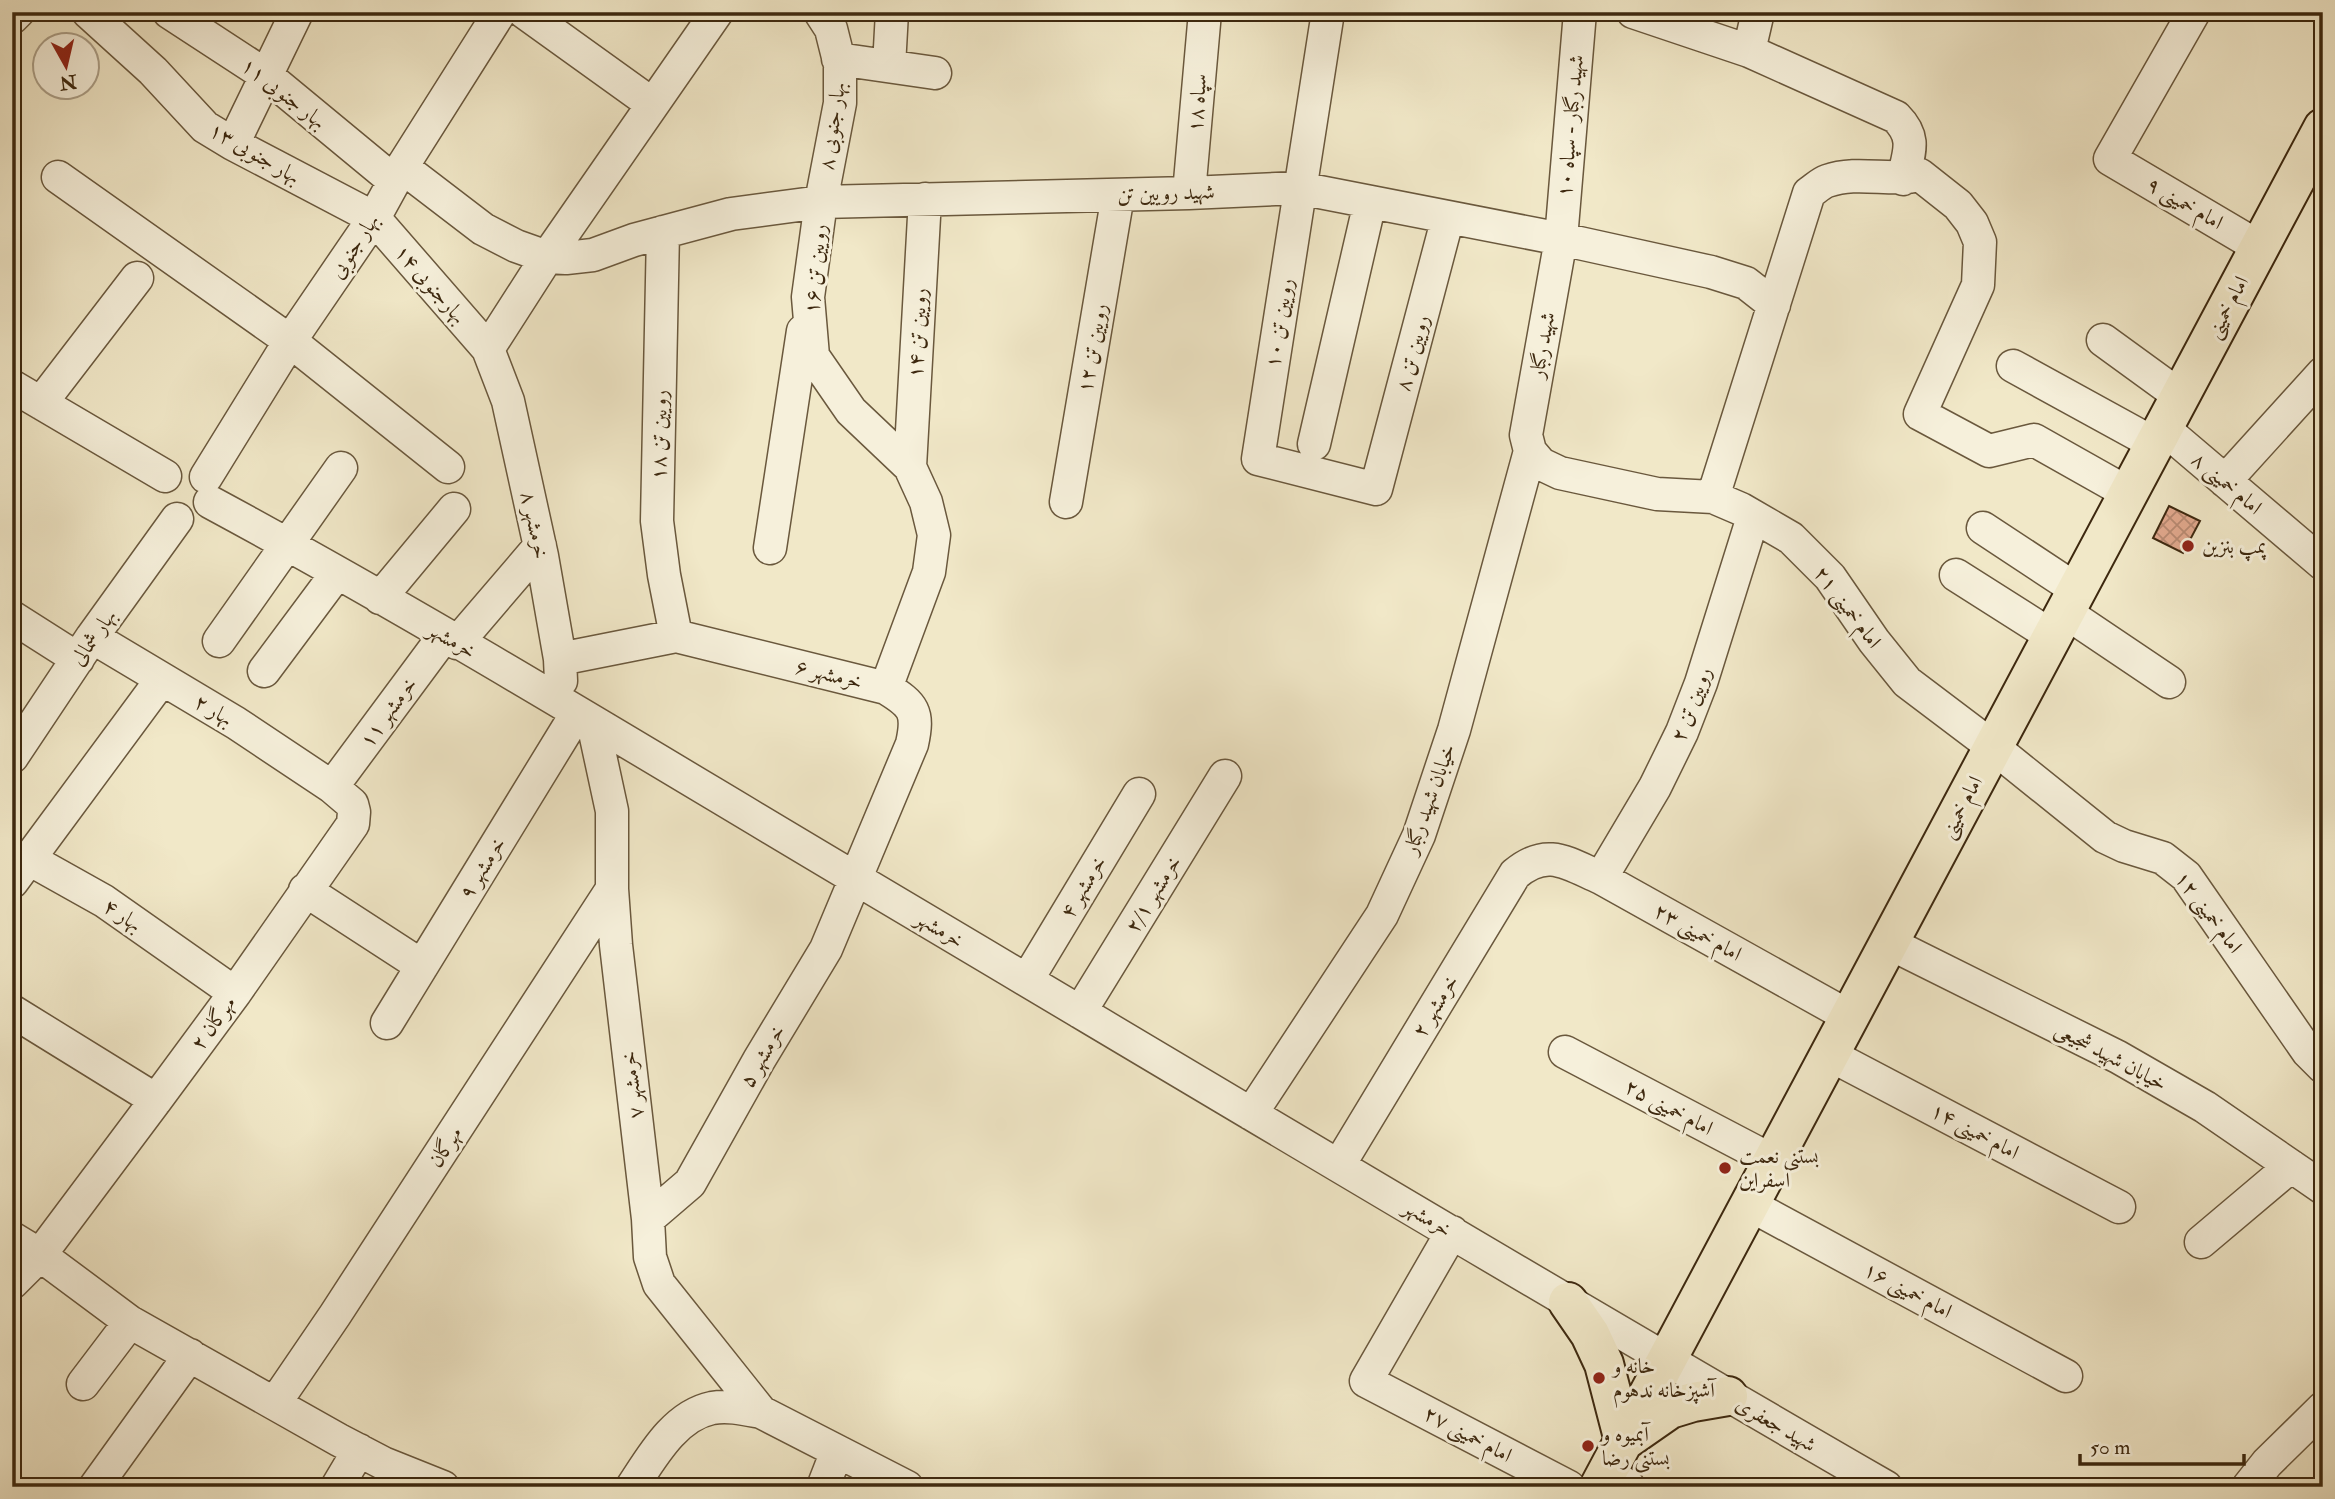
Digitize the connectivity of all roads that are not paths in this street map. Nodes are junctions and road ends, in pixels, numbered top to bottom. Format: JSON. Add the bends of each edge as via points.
{"nodes":[{"id":1,"x":18,"y":12,"type":"edge"},
{"id":2,"x":88,"y":12,"type":"edge"},
{"id":3,"x":169,"y":12,"type":"edge"},
{"id":4,"x":297,"y":12,"type":"edge"},
{"id":5,"x":500,"y":12,"type":"edge"},
{"id":6,"x":524,"y":12,"type":"edge"},
{"id":7,"x":717,"y":12,"type":"edge"},
{"id":8,"x":820,"y":12,"type":"edge"},
{"id":9,"x":892,"y":12,"type":"edge"},
{"id":10,"x":1205,"y":12,"type":"edge"},
{"id":11,"x":1328,"y":12,"type":"edge"},
{"id":12,"x":1580,"y":12,"type":"edge"},
{"id":13,"x":1633,"y":12,"type":"edge"},
{"id":14,"x":1758,"y":12,"type":"edge"},
{"id":15,"x":2194,"y":12,"type":"edge"},
{"id":16,"x":12,"y":18,"type":"edge"},
{"id":17,"x":1749,"y":51,"type":"junction"},
{"id":18,"x":838,"y":59,"type":"junction"},
{"id":19,"x":889,"y":66,"type":"junction"},
{"id":20,"x":935,"y":73,"type":"dead end"},
{"id":21,"x":267,"y":76,"type":"junction"},
{"id":22,"x":652,"y":104,"type":"junction"},
{"id":23,"x":2323,"y":128,"type":"edge"},
{"id":24,"x":233,"y":144,"type":"junction"},
{"id":25,"x":398,"y":174,"type":"junction"},
{"id":26,"x":58,"y":177,"type":"dead end"},
{"id":27,"x":1903,"y":179,"type":"junction"},
{"id":28,"x":1299,"y":188,"type":"junction"},
{"id":29,"x":1189,"y":193,"type":"junction"},
{"id":30,"x":1118,"y":195,"type":"junction"},
{"id":31,"x":925,"y":200,"type":"junction"},
{"id":32,"x":821,"y":202,"type":"junction"},
{"id":33,"x":1370,"y":202,"type":"junction"},
{"id":34,"x":1448,"y":217,"type":"junction"},
{"id":35,"x":374,"y":218,"type":"junction"},
{"id":36,"x":663,"y":232,"type":"junction"},
{"id":37,"x":1561,"y":239,"type":"junction"},
{"id":38,"x":2259,"y":247,"type":"junction"},
{"id":39,"x":547,"y":257,"type":"junction"},
{"id":40,"x":137,"y":278,"type":"dead end"},
{"id":41,"x":808,"y":297,"type":"junction"},
{"id":42,"x":1774,"y":305,"type":"junction"},
{"id":43,"x":2103,"y":340,"type":"dead end"},
{"id":44,"x":290,"y":341,"type":"junction"},
{"id":45,"x":488,"y":349,"type":"junction"},
{"id":46,"x":2013,"y":366,"type":"dead end"},
{"id":47,"x":12,"y":386,"type":"edge"},
{"id":48,"x":2317,"y":390,"type":"edge"},
{"id":49,"x":40,"y":402,"type":"junction"},
{"id":50,"x":2166,"y":423,"type":"junction"},
{"id":51,"x":1314,"y":444,"type":"dead end"},
{"id":52,"x":1530,"y":451,"type":"junction"},
{"id":53,"x":448,"y":467,"type":"dead end"},
{"id":54,"x":910,"y":467,"type":"junction"},
{"id":55,"x":341,"y":468,"type":"dead end"},
{"id":56,"x":165,"y":477,"type":"junction"},
{"id":57,"x":2225,"y":481,"type":"junction"},
{"id":58,"x":1376,"y":489,"type":"joint"},
{"id":59,"x":208,"y":490,"type":"junction"},
{"id":60,"x":2129,"y":493,"type":"junction"},
{"id":61,"x":1713,"y":497,"type":"junction"},
{"id":62,"x":1066,"y":502,"type":"dead end"},
{"id":63,"x":454,"y":509,"type":"dead end"},
{"id":64,"x":1754,"y":517,"type":"junction"},
{"id":65,"x":177,"y":519,"type":"junction"},
{"id":66,"x":1983,"y":528,"type":"dead end"},
{"id":67,"x":288,"y":545,"type":"junction"},
{"id":68,"x":540,"y":546,"type":"junction"},
{"id":69,"x":770,"y":548,"type":"dead end"},
{"id":70,"x":2323,"y":564,"type":"edge"},
{"id":71,"x":337,"y":573,"type":"junction"},
{"id":72,"x":1956,"y":575,"type":"dead end"},
{"id":73,"x":380,"y":598,"type":"junction"},
{"id":74,"x":2065,"y":613,"type":"junction"},
{"id":75,"x":12,"y":617,"type":"edge"},
{"id":76,"x":676,"y":636,"type":"junction"},
{"id":77,"x":451,"y":640,"type":"junction"},
{"id":78,"x":219,"y":641,"type":"dead end"},
{"id":79,"x":85,"y":648,"type":"junction"},
{"id":80,"x":560,"y":659,"type":"junction"},
{"id":81,"x":264,"y":671,"type":"dead end"},
{"id":82,"x":162,"y":679,"type":"junction"},
{"id":83,"x":2169,"y":682,"type":"dead end"},
{"id":84,"x":886,"y":688,"type":"junction"},
{"id":85,"x":577,"y":714,"type":"junction"},
{"id":86,"x":1993,"y":747,"type":"junction"},
{"id":87,"x":12,"y":757,"type":"edge"},
{"id":88,"x":1225,"y":776,"type":"dead end"},
{"id":89,"x":332,"y":788,"type":"junction"},
{"id":90,"x":1139,"y":794,"type":"dead end"},
{"id":91,"x":1543,"y":858,"type":"joint"},
{"id":92,"x":21,"y":871,"type":"edge"},
{"id":93,"x":1601,"y":878,"type":"junction"},
{"id":94,"x":856,"y":879,"type":"junction"},
{"id":95,"x":612,"y":889,"type":"junction"},
{"id":96,"x":305,"y":890,"type":"junction"},
{"id":97,"x":1889,"y":943,"type":"junction"},
{"id":98,"x":422,"y":966,"type":"junction"},
{"id":99,"x":1027,"y":980,"type":"junction"},
{"id":100,"x":235,"y":993,"type":"junction"},
{"id":101,"x":12,"y":1011,"type":"edge"},
{"id":102,"x":1080,"y":1012,"type":"junction"},
{"id":103,"x":1850,"y":1017,"type":"junction"},
{"id":104,"x":387,"y":1023,"type":"dead end"},
{"id":105,"x":1565,"y":1052,"type":"dead end"},
{"id":106,"x":1830,"y":1055,"type":"junction"},
{"id":107,"x":2323,"y":1067,"type":"edge"},
{"id":108,"x":156,"y":1100,"type":"junction"},
{"id":109,"x":1251,"y":1114,"type":"junction"},
{"id":110,"x":1773,"y":1161,"type":"junction"},
{"id":111,"x":1339,"y":1166,"type":"junction"},
{"id":112,"x":2291,"y":1166,"type":"junction"},
{"id":113,"x":2323,"y":1188,"type":"edge"},
{"id":114,"x":1750,"y":1205,"type":"junction"},
{"id":115,"x":2119,"y":1207,"type":"dead end"},
{"id":116,"x":648,"y":1219,"type":"junction"},
{"id":117,"x":1452,"y":1233,"type":"junction"},
{"id":118,"x":12,"y":1238,"type":"edge"},
{"id":119,"x":2201,"y":1242,"type":"dead end"},
{"id":120,"x":40,"y":1255,"type":"junction"},
{"id":121,"x":12,"y":1283,"type":"edge"},
{"id":122,"x":1569,"y":1302,"type":"junction"},
{"id":123,"x":130,"y":1322,"type":"junction"},
{"id":124,"x":190,"y":1355,"type":"junction"},
{"id":125,"x":1667,"y":1360,"type":"junction"},
{"id":126,"x":2066,"y":1376,"type":"dead end"},
{"id":127,"x":83,"y":1384,"type":"dead end"},
{"id":128,"x":1728,"y":1396,"type":"junction"},
{"id":129,"x":275,"y":1404,"type":"junction"},
{"id":130,"x":2323,"y":1408,"type":"edge"},
{"id":131,"x":761,"y":1412,"type":"junction"},
{"id":132,"x":359,"y":1450,"type":"junction"},
{"id":133,"x":836,"y":1451,"type":"junction"},
{"id":134,"x":1615,"y":1472,"type":"edge"},
{"id":135,"x":1843,"y":1476,"type":"edge"},
{"id":136,"x":95,"y":1487,"type":"edge"},
{"id":137,"x":337,"y":1487,"type":"edge"},
{"id":138,"x":443,"y":1487,"type":"edge"},
{"id":139,"x":632,"y":1487,"type":"edge"},
{"id":140,"x":823,"y":1487,"type":"edge"},
{"id":141,"x":907,"y":1487,"type":"edge"},
{"id":142,"x":1569,"y":1487,"type":"edge"},
{"id":143,"x":1886,"y":1487,"type":"edge"},
{"id":144,"x":2248,"y":1487,"type":"edge"}],
"edges":[{"from":1,"to":16,"type":"street"},
{"from":2,"to":24,"type":"street","name":"بهار جنوبی ۱۳","via":[[205,127]]},
{"from":3,"to":21,"type":"street","name":"بهار جنوبی ۱۱"},
{"from":4,"to":21,"type":"street"},
{"from":5,"to":25,"type":"street","name":"بهار جنوبی"},
{"from":6,"to":22,"type":"street"},
{"from":7,"to":22,"type":"street"},
{"from":8,"to":18,"type":"street","name":"بهار جنوبی ۸","via":[[831,29]]},
{"from":9,"to":19,"type":"street"},
{"from":10,"to":29,"type":"street","name":"سپاه ۱۸"},
{"from":11,"to":28,"type":"street","name":"رویین تن ۱۰"},
{"from":12,"to":37,"type":"street","name":"شهید رگبار - سپاه ۱۰"},
{"from":13,"to":17,"type":"street"},
{"from":14,"to":17,"type":"street"},
{"from":15,"to":38,"type":"street","name":"امام خمینی ۹","via":[[2110,159]]},
{"from":17,"to":27,"type":"street","via":[[1896,117],[1907,129],[1910,149]]},
{"from":18,"to":19,"type":"street"},
{"from":18,"to":32,"type":"street","name":"بهار جنوبی ۸","via":[[840,103]]},
{"from":19,"to":20,"type":"street"},
{"from":21,"to":24,"type":"street"},
{"from":21,"to":25,"type":"street","name":"بهار جنوبی ۱۱"},
{"from":22,"to":39,"type":"street"},
{"from":23,"to":38,"type":"main road","name":"امام خمینی"},
{"from":24,"to":35,"type":"street","name":"بهار جنوبی ۱۳"},
{"from":25,"to":35,"type":"street","name":"بهار جنوبی"},
{"from":25,"to":39,"type":"street","name":"بهار جنوبی ۱۱","via":[[483,229]]},
{"from":26,"to":44,"type":"street"},
{"from":27,"to":42,"type":"street","via":[[1848,177],[1825,181],[1809,193]]},
{"from":27,"to":60,"type":"street","via":[[1920,175],[1958,205],[1980,243],[1978,285],[1920,414],[1989,451],[2034,440]]},
{"from":28,"to":29,"type":"street","name":"شهید رویین تن"},
{"from":28,"to":33,"type":"street","name":"شهید رویین تن"},
{"from":28,"to":58,"type":"street","name":"رویین تن ۱۰","via":[[1258,458]]},
{"from":29,"to":30,"type":"street","name":"شهید رویین تن"},
{"from":30,"to":31,"type":"street","name":"شهید رویین تن"},
{"from":30,"to":62,"type":"street","name":"رویین تن ۱۲"},
{"from":31,"to":32,"type":"street","name":"شهید رویین تن"},
{"from":31,"to":54,"type":"street","name":"رویین تن ۱۴"},
{"from":32,"to":36,"type":"street","name":"شهید رویین تن","via":[[731,214]]},
{"from":32,"to":41,"type":"street","name":"رویین تن ۱۶"},
{"from":33,"to":34,"type":"street","name":"شهید رویین تن"},
{"from":33,"to":51,"type":"street"},
{"from":34,"to":37,"type":"street","name":"شهید رویین تن"},
{"from":34,"to":58,"type":"street","name":"رویین تن ۸"},
{"from":35,"to":44,"type":"street","name":"بهار جنوبی"},
{"from":35,"to":45,"type":"street","name":"بهارجنوبی ۱۴"},
{"from":36,"to":39,"type":"street","name":"شهید رویین تن","via":[[593,255]]},
{"from":36,"to":76,"type":"street","name":"رویین تن ۱۸","via":[[657,521]]},
{"from":37,"to":42,"type":"street","name":"شهید رویین تن","via":[[1711,272],[1746,283]]},
{"from":37,"to":52,"type":"street","name":"شهید رگبار","via":[[1526,435]]},
{"from":38,"to":50,"type":"main road","name":"امام خمینی"},
{"from":39,"to":45,"type":"street"},
{"from":40,"to":49,"type":"street"},
{"from":41,"to":54,"type":"street","name":"رویین تن ۱۶","via":[[813,356],[850,411]]},
{"from":41,"to":69,"type":"street"},
{"from":42,"to":61,"type":"street"},
{"from":43,"to":50,"type":"street"},
{"from":44,"to":53,"type":"street"},
{"from":44,"to":59,"type":"street","name":"بهار جنوبی"},
{"from":45,"to":68,"type":"street","name":"خرمشهر ۸","via":[[508,401]]},
{"from":46,"to":50,"type":"street"},
{"from":47,"to":49,"type":"street"},
{"from":48,"to":57,"type":"street"},
{"from":49,"to":56,"type":"street"},
{"from":50,"to":57,"type":"street","name":"امام خمینی ۸"},
{"from":50,"to":60,"type":"main road","name":"امام خمینی"},
{"from":52,"to":61,"type":"street","name":"امام خمینی ۲۱","via":[[1541,464],[1560,473],[1657,494]]},
{"from":52,"to":109,"type":"street","name":"خیابان شهید رگبار","via":[[1454,730],[1419,835],[1382,915]]},
{"from":54,"to":84,"type":"street","via":[[934,535],[929,572]]},
{"from":55,"to":67,"type":"street"},
{"from":56,"to":59,"type":"street","via":[[185,467],[197,470]]},
{"from":56,"to":65,"type":"street","via":[[158,496],[161,506]]},
{"from":57,"to":70,"type":"street","name":"امام خمینی ۸"},
{"from":59,"to":65,"type":"street","via":[[205,511],[197,517]]},
{"from":59,"to":67,"type":"street","name":"خرمشهر"},
{"from":60,"to":74,"type":"main road","name":"امام خمینی"},
{"from":61,"to":64,"type":"street","name":"امام خمینی ۲۱"},
{"from":63,"to":73,"type":"street"},
{"from":64,"to":86,"type":"street","name":"امام خمینی ۲۱","via":[[1791,538],[1830,577],[1907,682]]},
{"from":64,"to":93,"type":"street","name":"رویین تن ۲","via":[[1682,732]]},
{"from":65,"to":79,"type":"street","name":"بهار شمالی"},
{"from":66,"to":74,"type":"street"},
{"from":67,"to":71,"type":"street","name":"خرمشهر"},
{"from":67,"to":78,"type":"street"},
{"from":68,"to":77,"type":"street","name":"خرمشهر ۱۱"},
{"from":68,"to":80,"type":"street","name":"خرمشهر ۸"},
{"from":71,"to":73,"type":"street","name":"خرمشهر"},
{"from":71,"to":81,"type":"street"},
{"from":72,"to":74,"type":"street"},
{"from":73,"to":77,"type":"street","name":"خرمشهر"},
{"from":74,"to":83,"type":"street"},
{"from":74,"to":86,"type":"main road","name":"امام خمینی"},
{"from":75,"to":79,"type":"street","name":"بهار ۲"},
{"from":76,"to":80,"type":"street","name":"خرمشهر ۶"},
{"from":76,"to":84,"type":"street","name":"خرمشهر ۶"},
{"from":77,"to":85,"type":"street","name":"خرمشهر"},
{"from":77,"to":89,"type":"street","name":"خرمشهر ۱۱"},
{"from":79,"to":82,"type":"street","name":"بهار ۲"},
{"from":79,"to":87,"type":"street","name":"بهار شمالی"},
{"from":80,"to":85,"type":"street","name":"خرمشهر ۸"},
{"from":82,"to":89,"type":"street","name":"بهار ۲"},
{"from":82,"to":92,"type":"street"},
{"from":84,"to":94,"type":"street","name":"خرمشهر ۶","via":[[905,699],[914,711],[916,726]]},
{"from":85,"to":94,"type":"street","name":"خرمشهر"},
{"from":85,"to":95,"type":"street","name":"خرمشهر ۷","via":[[611,811]]},
{"from":85,"to":98,"type":"street","name":"خرمشهر ۹"},
{"from":86,"to":97,"type":"main road","name":"امام خمینی"},
{"from":86,"to":107,"type":"street","name":"امام خمینی ۱۲","via":[[2105,837],[2163,858],[2186,876]]},
{"from":88,"to":102,"type":"street","name":"خرمشهر ۲/۱"},
{"from":89,"to":96,"type":"street","name":"مهرگان ۲","via":[[352,804],[353,824]]},
{"from":90,"to":99,"type":"street","name":"خرمشهر ۴"},
{"from":91,"to":93,"type":"street","name":"امام خمینی ۲۳"},
{"from":91,"to":111,"type":"street","name":"خرمشهر ۲","via":[[1515,874]]},
{"from":92,"to":100,"type":"street","name":"بهار ۴","via":[[104,901]]},
{"from":93,"to":103,"type":"street","name":"امام خمینی ۲۳"},
{"from":94,"to":99,"type":"street","name":"خرمشهر"},
{"from":94,"to":116,"type":"street","name":"خرمشهر ۵","via":[[826,948],[690,1183]]},
{"from":95,"to":116,"type":"street","name":"خرمشهر ۷"},
{"from":95,"to":129,"type":"street","name":"مهرگان"},
{"from":96,"to":98,"type":"street"},
{"from":96,"to":100,"type":"street","name":"مهرگان ۲"},
{"from":97,"to":103,"type":"main road","name":"امام خمینی"},
{"from":97,"to":112,"type":"street","name":"خیابان شهید شجیعی","via":[[2118,1057],[2205,1107]]},
{"from":98,"to":104,"type":"street","name":"خرمشهر ۹"},
{"from":99,"to":102,"type":"street","name":"خرمشهر"},
{"from":100,"to":108,"type":"street","name":"مهرگان ۲"},
{"from":101,"to":108,"type":"street"},
{"from":102,"to":109,"type":"street","name":"خرمشهر"},
{"from":103,"to":106,"type":"main road","name":"امام خمینی"},
{"from":105,"to":110,"type":"street","name":"امام خمینی ۲۵"},
{"from":106,"to":110,"type":"main road","name":"امام خمینی"},
{"from":106,"to":115,"type":"street","name":"امام خمینی ۱۴"},
{"from":108,"to":120,"type":"street","name":"مهرگان ۲"},
{"from":109,"to":111,"type":"street","name":"خرمشهر"},
{"from":110,"to":114,"type":"main road","name":"امام خمینی"},
{"from":111,"to":117,"type":"street","name":"خرمشهر"},
{"from":112,"to":113,"type":"street","name":"خیابان شهید شجیعی"},
{"from":112,"to":119,"type":"street"},
{"from":114,"to":125,"type":"main road","name":"امام خمینی"},
{"from":114,"to":126,"type":"street","name":"امام خمینی ۱۶"},
{"from":116,"to":131,"type":"street","name":"خرمشهر ۷","via":[[650,1258],[659,1284]]},
{"from":117,"to":122,"type":"street","name":"خرمشهر"},
{"from":117,"to":142,"type":"street","name":"امام خمینی ۲۷","via":[[1366,1381]]},
{"from":118,"to":120,"type":"street"},
{"from":120,"to":121,"type":"street","name":"مهرگان ۲"},
{"from":120,"to":123,"type":"street"},
{"from":122,"to":125,"type":"street","name":"خرمشهر"},
{"from":122,"to":134,"type":"main road","via":[[1604,1364]]},
{"from":123,"to":124,"type":"street"},
{"from":123,"to":127,"type":"street"},
{"from":124,"to":129,"type":"street"},
{"from":124,"to":136,"type":"street"},
{"from":125,"to":128,"type":"street","name":"شهید جعفری"},
{"from":125,"to":134,"type":"main road","name":"امام خمینی"},
{"from":128,"to":134,"type":"main road","via":[[1670,1409]]},
{"from":128,"to":135,"type":"street","name":"شهید جعفری"},
{"from":129,"to":132,"type":"street"},
{"from":130,"to":144,"type":"street"},
{"from":131,"to":133,"type":"street"},
{"from":131,"to":139,"type":"street","via":[[711,1408],[682,1422]]},
{"from":132,"to":137,"type":"street"},
{"from":132,"to":138,"type":"street"},
{"from":133,"to":140,"type":"street"},
{"from":133,"to":141,"type":"street"},
{"from":135,"to":143,"type":"street","name":"شهید جعفری"}]}
